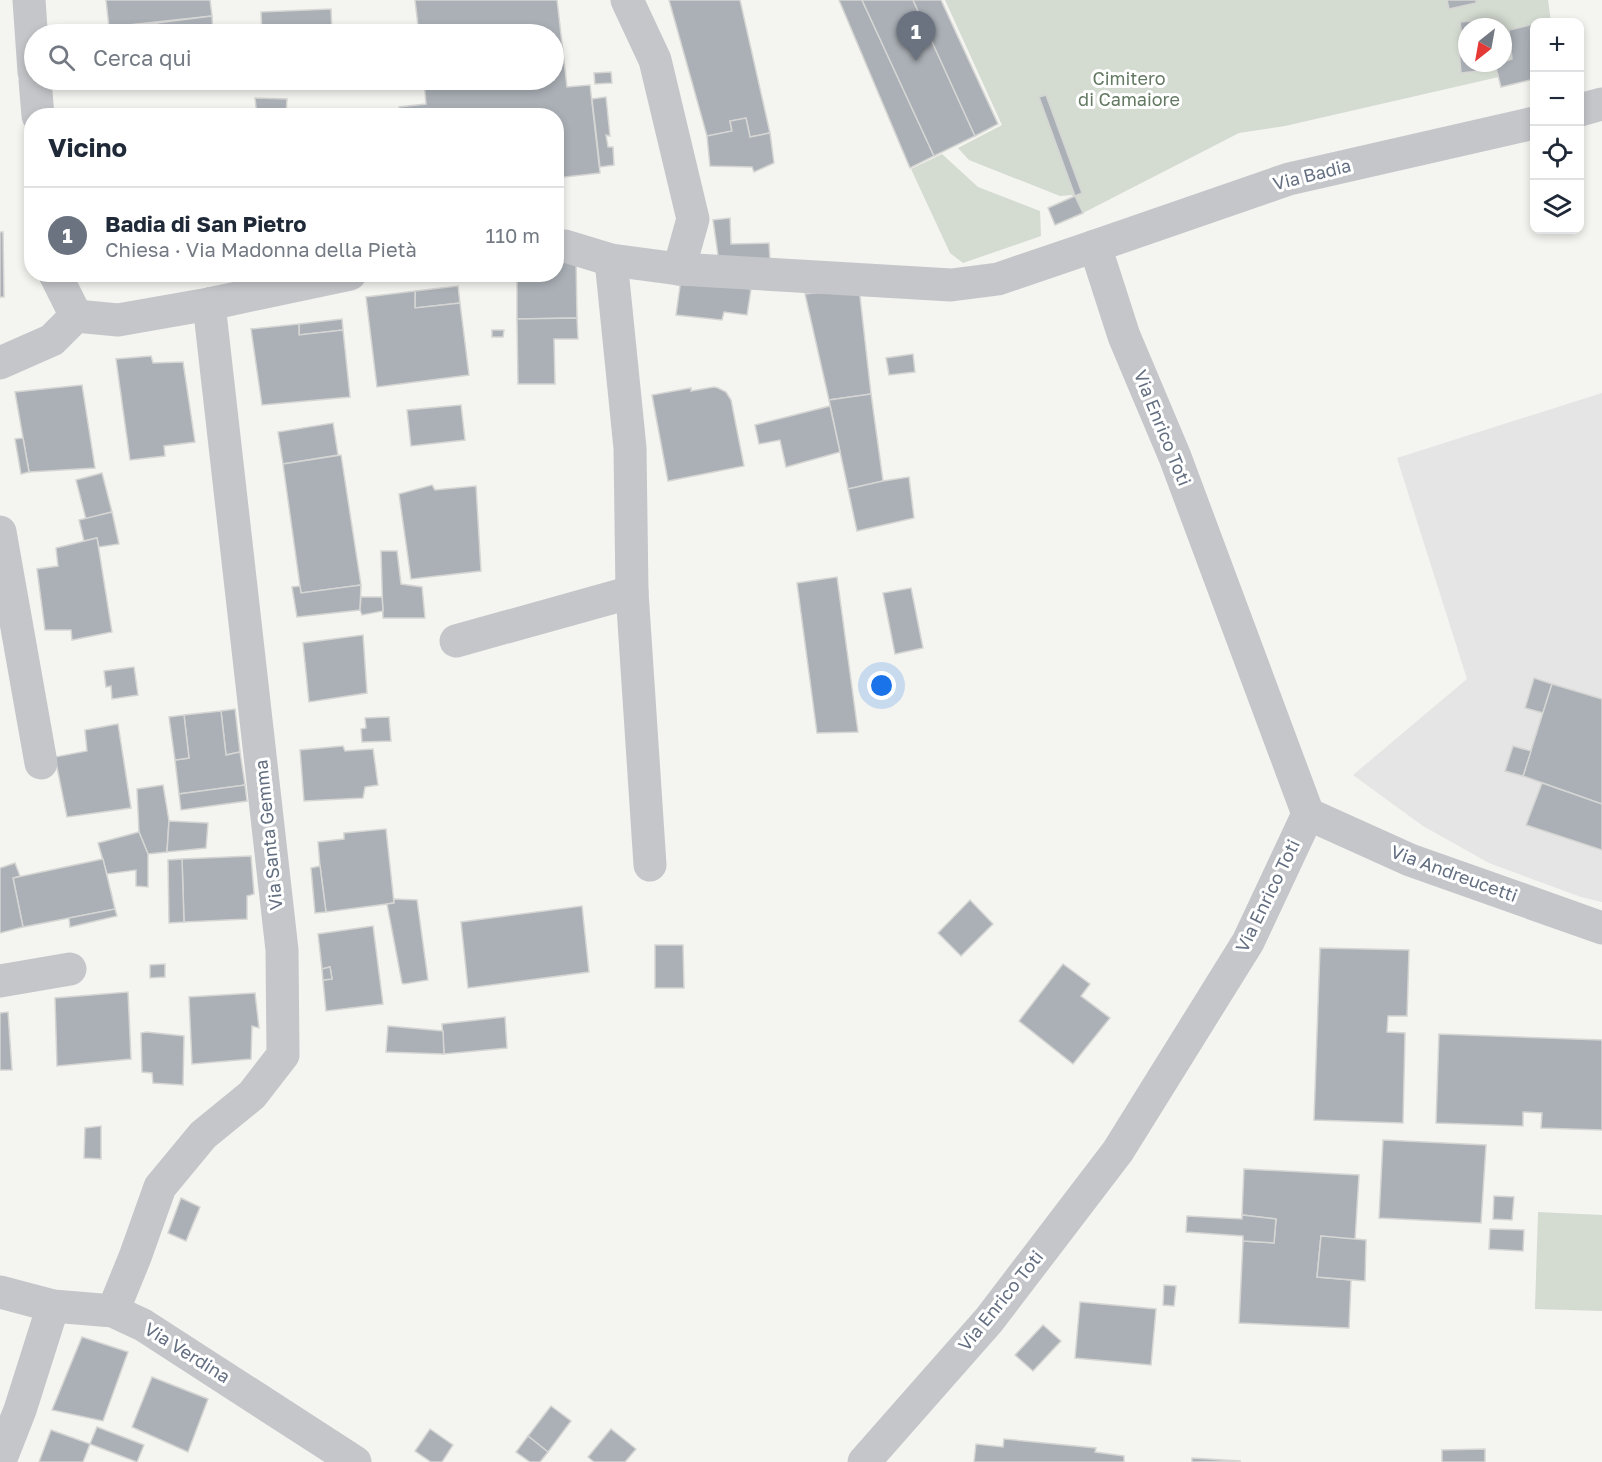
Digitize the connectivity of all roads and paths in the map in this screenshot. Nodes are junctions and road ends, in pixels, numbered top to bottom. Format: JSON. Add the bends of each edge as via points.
{"nodes":[{"id":1,"x":29,"y":0,"type":"edge"},
{"id":2,"x":627,"y":0,"type":"edge"},
{"id":3,"x":31,"y":24,"type":"edge"},
{"id":4,"x":36,"y":90,"type":"edge"},
{"id":5,"x":1602,"y":104,"type":"edge"},
{"id":6,"x":37,"y":108,"type":"edge"},
{"id":7,"x":1584,"y":109,"type":"edge"},
{"id":8,"x":1530,"y":124,"type":"edge"},
{"id":9,"x":564,"y":246,"type":"edge"},
{"id":10,"x":1095,"y":246,"type":"junction"},
{"id":11,"x":611,"y":261,"type":"junction"},
{"id":12,"x":679,"y":268,"type":"junction"},
{"id":13,"x":59,"y":282,"type":"edge"},
{"id":14,"x":312,"y":282,"type":"edge"},
{"id":15,"x":209,"y":304,"type":"junction"},
{"id":16,"x":76,"y":316,"type":"junction"},
{"id":17,"x":0,"y":363,"type":"edge"},
{"id":18,"x":0,"y":532,"type":"edge"},
{"id":19,"x":632,"y":592,"type":"junction"},
{"id":20,"x":456,"y":641,"type":"dead end"},
{"id":21,"x":41,"y":763,"type":"dead end"},
{"id":22,"x":1308,"y":814,"type":"junction"},
{"id":23,"x":651,"y":865,"type":"dead end"},
{"id":24,"x":1602,"y":928,"type":"edge"},
{"id":25,"x":70,"y":969,"type":"dead end"},
{"id":26,"x":0,"y":981,"type":"edge"},
{"id":27,"x":0,"y":1292,"type":"edge"},
{"id":28,"x":53,"y":1306,"type":"junction"},
{"id":29,"x":113,"y":1311,"type":"junction"},
{"id":30,"x":0,"y":1461,"type":"edge"},
{"id":31,"x":355,"y":1462,"type":"edge"},
{"id":32,"x":864,"y":1462,"type":"edge"}],
"edges":[{"from":1,"to":3,"type":"street"},
{"from":2,"to":12,"type":"street","via":[[655,60],[693,219]]},
{"from":4,"to":6,"type":"street"},
{"from":5,"to":7,"type":"street"},
{"from":8,"to":10,"type":"street","name":"Via Badia","via":[[1289,179]]},
{"from":9,"to":11,"type":"street","name":"Via Badia"},
{"from":10,"to":12,"type":"street","name":"Via Badia","via":[[998,279],[951,285]]},
{"from":10,"to":22,"type":"street","name":"Via Enrico Toti","via":[[1124,336],[1175,457]]},
{"from":11,"to":12,"type":"street","name":"Via Badia"},
{"from":11,"to":19,"type":"street","via":[[630,448]]},
{"from":13,"to":16,"type":"street"},
{"from":14,"to":15,"type":"street"},
{"from":15,"to":16,"type":"street","via":[[118,320]]},
{"from":15,"to":29,"type":"street","name":"Via Santa Gemma","via":[[282,950],[283,1055],[252,1095],[203,1134],[160,1187]]},
{"from":16,"to":17,"type":"street","via":[[52,340]]},
{"from":18,"to":21,"type":"street"},
{"from":19,"to":20,"type":"street"},
{"from":19,"to":23,"type":"street"},
{"from":22,"to":24,"type":"street","name":"Via Andreucetti","via":[[1410,860]]},
{"from":22,"to":32,"type":"street","name":"Via Enrico Toti","via":[[1248,942],[1118,1151],[989,1320]]},
{"from":25,"to":26,"type":"street"},
{"from":27,"to":28,"type":"street","name":"Via Verdina"},
{"from":28,"to":29,"type":"street","name":"Via Verdina"},
{"from":28,"to":30,"type":"street"},
{"from":29,"to":31,"type":"street","name":"Via Verdina","via":[[143,1325]]}]}
